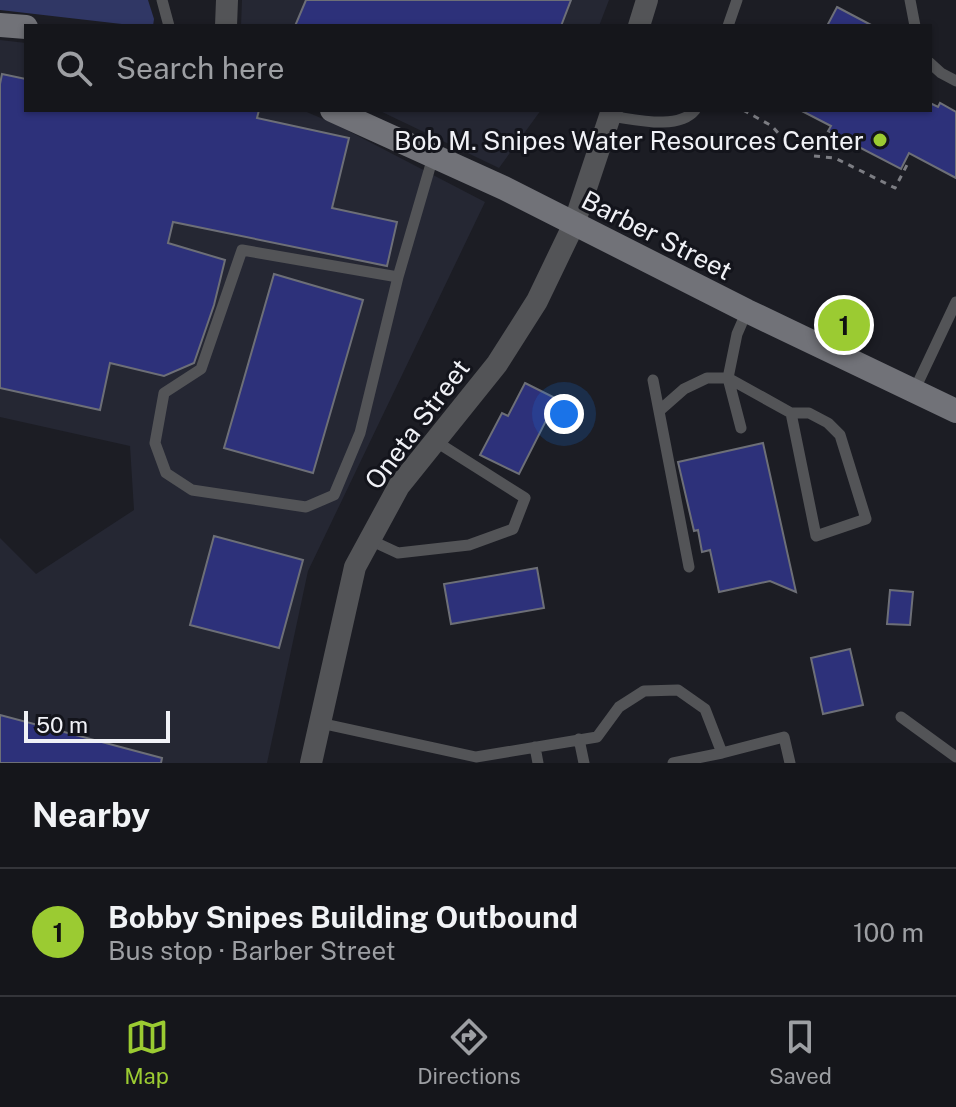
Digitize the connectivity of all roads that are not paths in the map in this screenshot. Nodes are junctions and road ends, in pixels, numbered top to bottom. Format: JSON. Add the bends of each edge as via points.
{"nodes":[{"id":1,"x":162,"y":0,"type":"edge"},
{"id":2,"x":227,"y":0,"type":"edge"},
{"id":3,"x":647,"y":0,"type":"edge"},
{"id":4,"x":737,"y":0,"type":"edge"},
{"id":5,"x":910,"y":0,"type":"edge"},
{"id":6,"x":168,"y":24,"type":"edge"},
{"id":7,"x":226,"y":24,"type":"edge"},
{"id":8,"x":640,"y":24,"type":"edge"},
{"id":9,"x":729,"y":24,"type":"edge"},
{"id":10,"x":915,"y":24,"type":"edge"},
{"id":11,"x":0,"y":25,"type":"edge"},
{"id":12,"x":24,"y":27,"type":"edge"},
{"id":13,"x":932,"y":65,"type":"edge"},
{"id":14,"x":956,"y":81,"type":"edge"},
{"id":15,"x":336,"y":112,"type":"edge"},
{"id":16,"x":693,"y":112,"type":"edge"},
{"id":17,"x":611,"y":113,"type":"edge"},
{"id":18,"x":433,"y":157,"type":"junction"},
{"id":19,"x":574,"y":224,"type":"junction"},
{"id":20,"x":398,"y":277,"type":"junction"},
{"id":21,"x":956,"y":302,"type":"edge"},
{"id":22,"x":747,"y":311,"type":"junction"},
{"id":23,"x":728,"y":378,"type":"junction"},
{"id":24,"x":653,"y":380,"type":"dead end"},
{"id":25,"x":914,"y":391,"type":"junction"},
{"id":26,"x":659,"y":411,"type":"junction"},
{"id":27,"x":956,"y":411,"type":"edge"},
{"id":28,"x":791,"y":413,"type":"junction"},
{"id":29,"x":741,"y":428,"type":"dead end"},
{"id":30,"x":435,"y":441,"type":"junction"},
{"id":31,"x":370,"y":540,"type":"junction"},
{"id":32,"x":689,"y":567,"type":"dead end"},
{"id":33,"x":901,"y":717,"type":"dead end"},
{"id":34,"x":320,"y":723,"type":"junction"},
{"id":35,"x":579,"y":739,"type":"junction"},
{"id":36,"x":535,"y":747,"type":"junction"},
{"id":37,"x":722,"y":753,"type":"junction"},
{"id":38,"x":956,"y":757,"type":"edge"},
{"id":39,"x":311,"y":763,"type":"edge"},
{"id":40,"x":538,"y":763,"type":"edge"},
{"id":41,"x":584,"y":763,"type":"edge"},
{"id":42,"x":673,"y":763,"type":"edge"},
{"id":43,"x":790,"y":763,"type":"edge"}],
"edges":[{"from":1,"to":6,"type":"lane"},
{"from":2,"to":7,"type":"street"},
{"from":3,"to":8,"type":"street"},
{"from":4,"to":9,"type":"lane"},
{"from":5,"to":10,"type":"lane"},
{"from":11,"to":12,"type":"street"},
{"from":13,"to":14,"type":"lane"},
{"from":15,"to":18,"type":"street","name":"Barber Street"},
{"from":16,"to":17,"type":"lane","via":[[670,122]]},
{"from":17,"to":19,"type":"street","name":"Oneta Street"},
{"from":18,"to":19,"type":"street","name":"Barber Street"},
{"from":18,"to":20,"type":"lane"},
{"from":19,"to":22,"type":"street","name":"Barber Street"},
{"from":19,"to":30,"type":"street","name":"Oneta Street","via":[[537,301],[497,364]]},
{"from":20,"to":20,"type":"lane","via":[[360,433],[334,495],[306,507],[192,490],[166,473],[155,443],[164,393],[201,369],[242,250]]},
{"from":21,"to":25,"type":"lane"},
{"from":22,"to":23,"type":"lane"},
{"from":22,"to":25,"type":"street","name":"Barber Street"},
{"from":23,"to":26,"type":"lane","via":[[707,378]]},
{"from":23,"to":28,"type":"lane"},
{"from":23,"to":29,"type":"lane"},
{"from":24,"to":26,"type":"lane"},
{"from":25,"to":27,"type":"street","name":"Barber Street"},
{"from":26,"to":32,"type":"lane"},
{"from":28,"to":28,"type":"lane","via":[[809,413],[840,435],[866,519],[816,536]]},
{"from":30,"to":31,"type":"street","name":"Oneta Street","via":[[399,486]]},
{"from":30,"to":31,"type":"lane","via":[[525,498],[513,529],[469,545],[398,553]]},
{"from":31,"to":34,"type":"street","name":"Oneta Street","via":[[355,567]]},
{"from":33,"to":38,"type":"lane"},
{"from":34,"to":36,"type":"lane","via":[[476,757]]},
{"from":34,"to":39,"type":"street","name":"Oneta Street"},
{"from":35,"to":36,"type":"lane"},
{"from":35,"to":37,"type":"lane","via":[[597,737],[619,707],[644,691],[678,690],[705,709]]},
{"from":35,"to":41,"type":"lane"},
{"from":36,"to":40,"type":"lane"},
{"from":37,"to":42,"type":"lane"},
{"from":37,"to":43,"type":"lane","via":[[784,737]]}]}
